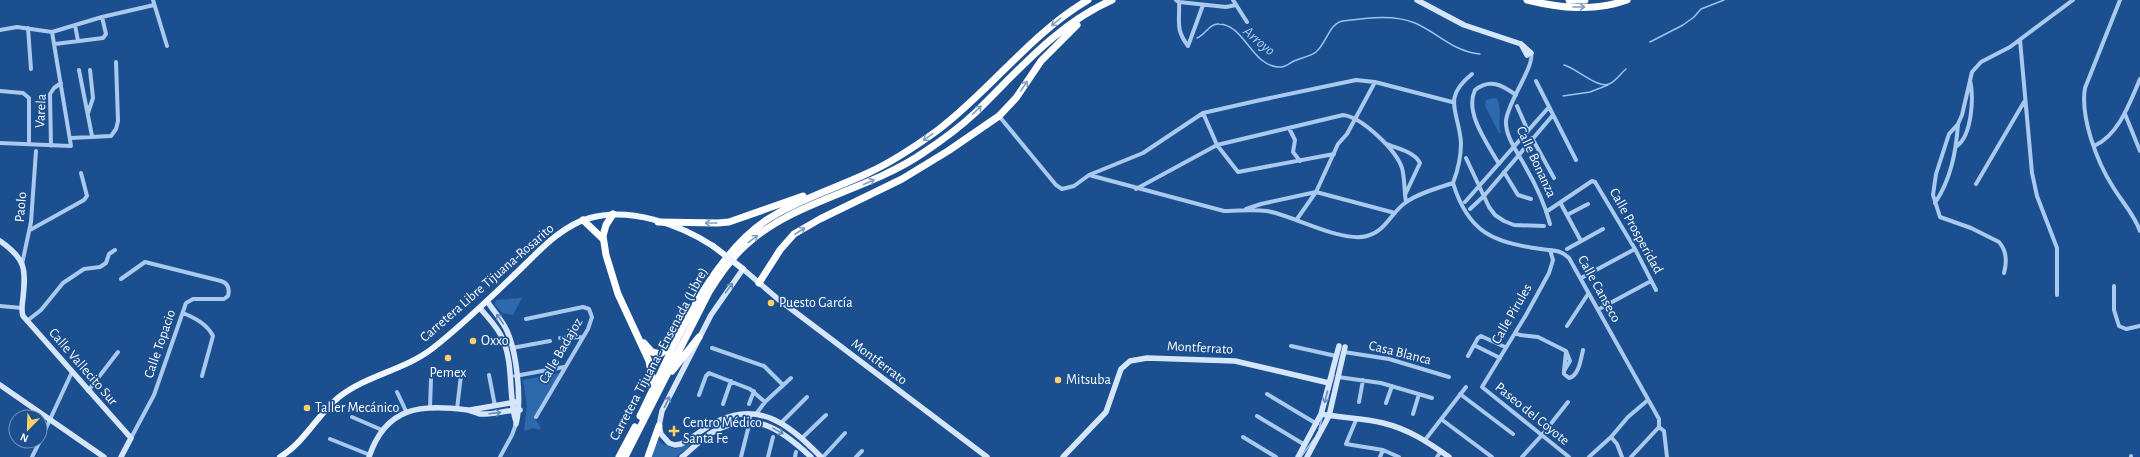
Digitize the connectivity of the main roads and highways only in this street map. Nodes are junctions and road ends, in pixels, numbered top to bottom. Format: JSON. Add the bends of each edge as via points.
{"nodes":[{"id":1,"x":1088,"y":0,"type":"edge"},
{"id":2,"x":1112,"y":0,"type":"edge"},
{"id":3,"x":1527,"y":0,"type":"edge"},
{"id":4,"x":1569,"y":0,"type":"edge"},
{"id":5,"x":1585,"y":0,"type":"edge"},
{"id":6,"x":1627,"y":0,"type":"edge"},
{"id":7,"x":1085,"y":15,"type":"junction"},
{"id":8,"x":815,"y":195,"type":"junction"},
{"id":9,"x":613,"y":214,"type":"junction"},
{"id":10,"x":583,"y":220,"type":"junction"},
{"id":11,"x":658,"y":222,"type":"junction"},
{"id":12,"x":602,"y":239,"type":"junction"},
{"id":13,"x":743,"y":269,"type":"road end"},
{"id":14,"x":759,"y":283,"type":"road end"},
{"id":15,"x":638,"y":335,"type":"junction"},
{"id":16,"x":699,"y":337,"type":"road end"},
{"id":17,"x":678,"y":340,"type":"junction"},
{"id":18,"x":664,"y":380,"type":"junction"},
{"id":19,"x":654,"y":387,"type":"junction"},
{"id":20,"x":659,"y":426,"type":"road end"},
{"id":21,"x":280,"y":457,"type":"edge"},
{"id":22,"x":620,"y":457,"type":"edge"},
{"id":23,"x":625,"y":457,"type":"edge"},
{"id":24,"x":648,"y":457,"type":"edge"}],
"edges":[{"from":1,"to":8,"type":"highway","name":"Carretera Tijuana - Ensenada (Libre)","one_way":true,"via":[[1044,32],[972,101],[927,138],[868,173]]},
{"from":2,"to":7,"type":"highway","name":"Carretera Tijuana - Ensenada (Libre)"},
{"from":3,"to":6,"type":"highway","one_way":true,"via":[[1576,8],[1604,6]]},
{"from":4,"to":5,"type":"highway"},
{"from":14,"to":7,"type":"highway","one_way":true,"via":[[794,234],[902,179],[999,116],[1016,98],[1041,61]]},
{"from":18,"to":7,"type":"highway","name":"Carretera Tijuana - Ensenada (Libre)","one_way":true,"via":[[717,279],[749,242],[781,220],[887,174],[922,154],[962,124],[1040,49]]},
{"from":8,"to":11,"type":"highway","one_way":true,"via":[[806,195],[729,222]]},
{"from":8,"to":17,"type":"highway","name":"Carretera Tijuana - Ensenada (Libre)","via":[[773,216],[736,245],[712,276]]},
{"from":9,"to":10,"type":"main road","name":"Carretera Libre Tijuana-Rosarito"},
{"from":9,"to":11,"type":"main road","name":"Carretera Libre Tijuana-Rosarito"},
{"from":9,"to":12,"type":"highway"},
{"from":10,"to":12,"type":"highway"},
{"from":10,"to":21,"type":"main road","name":"Carretera Libre Tijuana-Rosarito","via":[[552,241],[427,353],[340,397],[295,447]]},
{"from":11,"to":13,"type":"main road","name":"Carretera Libre Tijuana-Rosarito","bridge":true,"via":[[687,231],[713,246]]},
{"from":12,"to":15,"type":"highway","via":[[616,289]]},
{"from":15,"to":17,"type":"highway","via":[[649,350],[660,354]]},
{"from":15,"to":19,"type":"highway","via":[[651,368]]},
{"from":16,"to":18,"type":"highway"},
{"from":17,"to":19,"type":"highway","name":"Carretera Tijuana - Ensenada (Libre)"},
{"from":18,"to":23,"type":"highway","name":"Carretera Tijuana - Ensenada (Libre)"},
{"from":19,"to":22,"type":"highway","name":"Carretera Tijuana - Ensenada (Libre)"},
{"from":20,"to":24,"type":"highway"}]}
